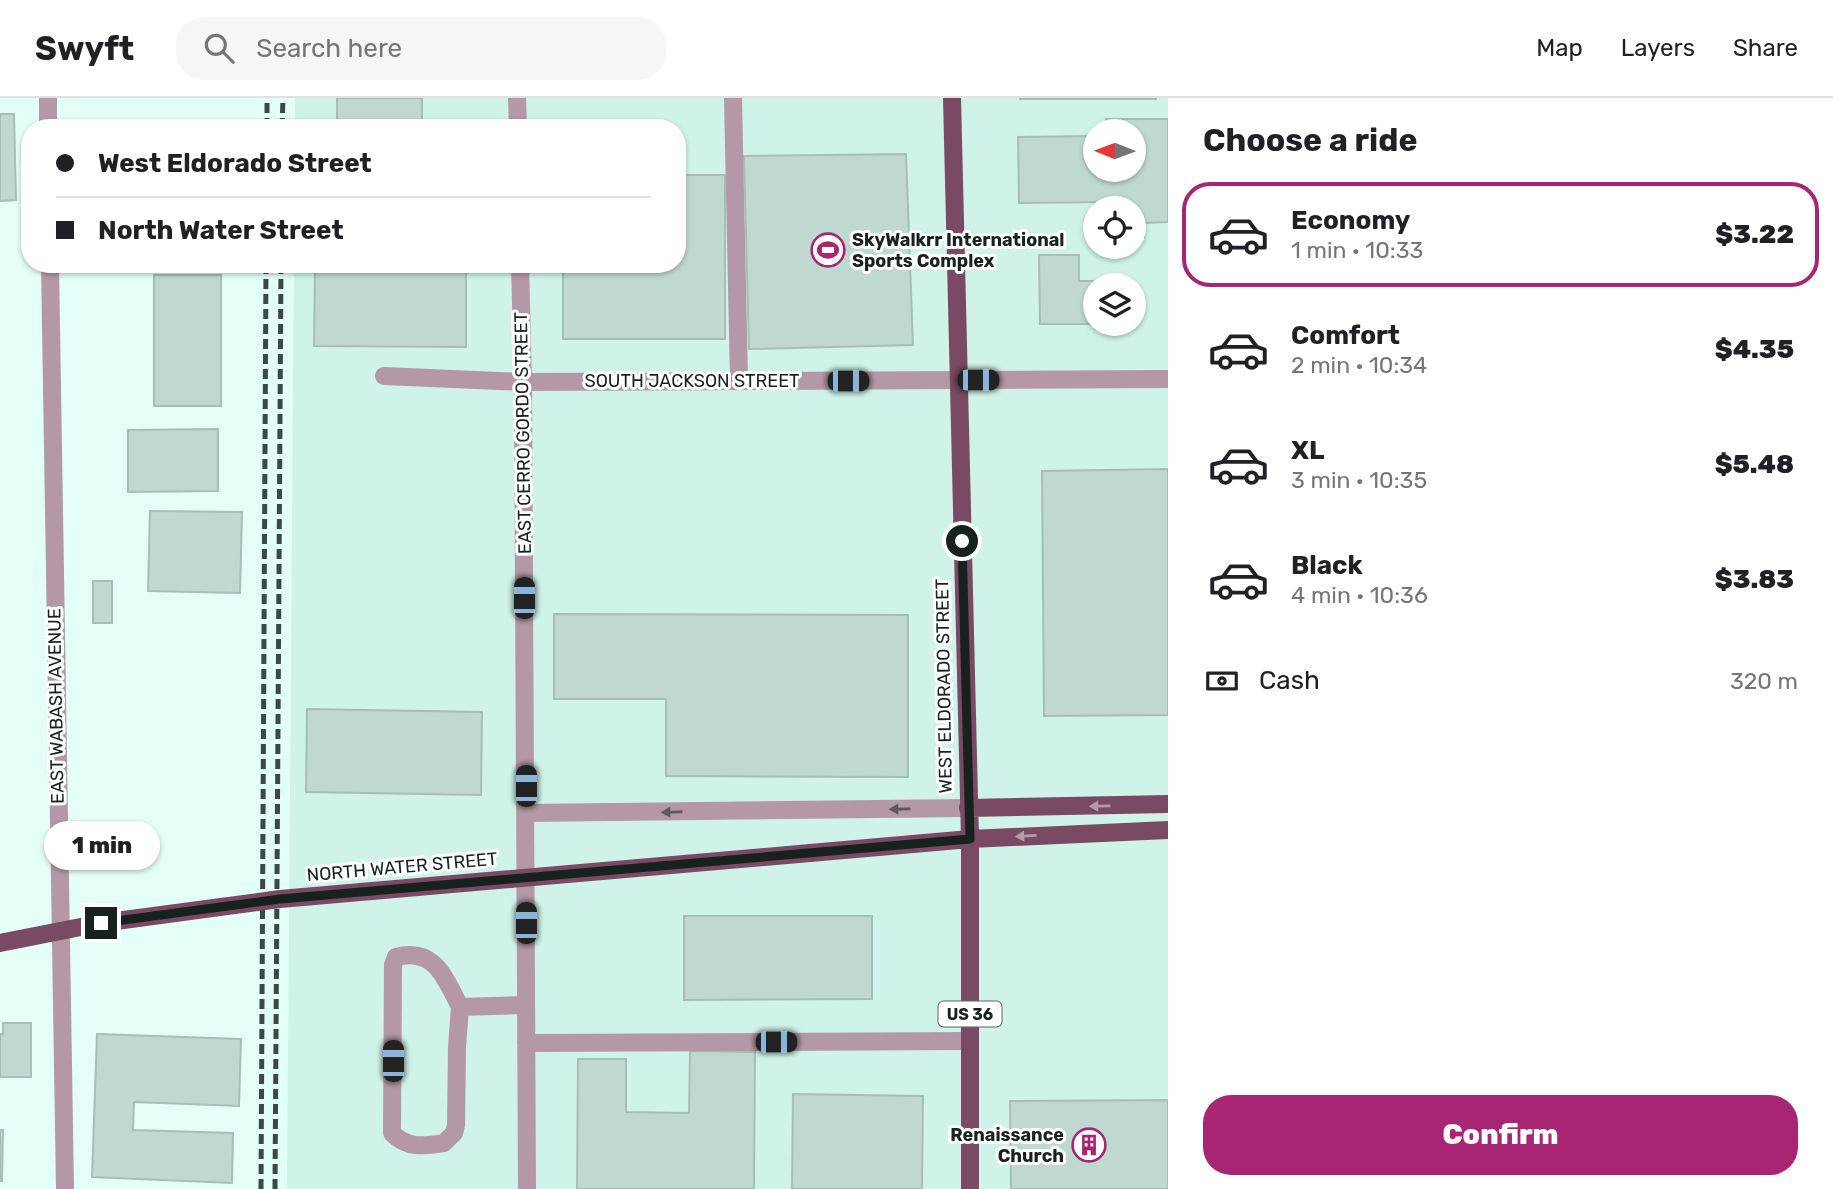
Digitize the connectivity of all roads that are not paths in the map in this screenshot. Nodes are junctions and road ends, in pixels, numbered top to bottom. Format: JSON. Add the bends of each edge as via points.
{"nodes":[{"id":1,"x":48,"y":98,"type":"edge"},
{"id":2,"x":517,"y":98,"type":"edge"},
{"id":3,"x":733,"y":98,"type":"edge"},
{"id":4,"x":952,"y":98,"type":"edge"},
{"id":5,"x":48,"y":119,"type":"edge"},
{"id":6,"x":518,"y":119,"type":"edge"},
{"id":7,"x":50,"y":273,"type":"edge"},
{"id":8,"x":520,"y":273,"type":"edge"},
{"id":9,"x":384,"y":376,"type":"dead end"},
{"id":10,"x":1168,"y":379,"type":"edge"},
{"id":11,"x":739,"y":381,"type":"junction"},
{"id":12,"x":958,"y":381,"type":"junction"},
{"id":13,"x":523,"y":382,"type":"junction"},
{"id":14,"x":1168,"y":804,"type":"edge"},
{"id":15,"x":968,"y":808,"type":"junction"},
{"id":16,"x":526,"y":813,"type":"junction"},
{"id":17,"x":1168,"y":830,"type":"edge"},
{"id":18,"x":970,"y":839,"type":"junction"},
{"id":19,"x":0,"y":943,"type":"edge"},
{"id":20,"x":526,"y":1005,"type":"junction"},
{"id":21,"x":460,"y":1007,"type":"junction"},
{"id":22,"x":970,"y":1041,"type":"junction"},
{"id":23,"x":526,"y":1043,"type":"junction"},
{"id":24,"x":65,"y":1189,"type":"edge"},
{"id":25,"x":527,"y":1189,"type":"edge"},
{"id":26,"x":970,"y":1189,"type":"edge"}],
"edges":[{"from":1,"to":5,"type":"street"},
{"from":2,"to":6,"type":"street"},
{"from":3,"to":11,"type":"street"},
{"from":4,"to":12,"type":"main road","name":"WEST ELDORADO STREET","number":"US 36"},
{"from":7,"to":24,"type":"street","name":"EAST WABASH AVENUE"},
{"from":8,"to":13,"type":"street","name":"EAST CERRO GORDO STREET"},
{"from":9,"to":13,"type":"street","name":"SOUTH JACKSON STREET"},
{"from":10,"to":12,"type":"street","name":"SOUTH JACKSON STREET"},
{"from":11,"to":12,"type":"street","name":"SOUTH JACKSON STREET"},
{"from":11,"to":13,"type":"street","name":"SOUTH JACKSON STREET"},
{"from":12,"to":15,"type":"main road","name":"WEST ELDORADO STREET","number":"US 36"},
{"from":13,"to":16,"type":"street","name":"EAST CERRO GORDO STREET"},
{"from":14,"to":15,"type":"main road","one_way":true},
{"from":15,"to":16,"type":"street","one_way":true},
{"from":15,"to":18,"type":"main road","name":"WEST ELDORADO STREET","number":"US 36"},
{"from":16,"to":20,"type":"street","name":"EAST CERRO GORDO STREET"},
{"from":17,"to":18,"type":"main road","name":"NORTH WATER STREET","one_way":true},
{"from":18,"to":19,"type":"main road","name":"NORTH WATER STREET","bridge":true,"via":[[280,899],[101,923]]},
{"from":18,"to":22,"type":"main road","name":"WEST ELDORADO STREET","number":"US 36"},
{"from":20,"to":21,"type":"street"},
{"from":20,"to":23,"type":"street","name":"EAST CERRO GORDO STREET"},
{"from":21,"to":21,"type":"street","via":[[454,1133],[444,1143],[400,1142],[393,1133],[396,957],[421,956],[436,964]]},
{"from":22,"to":23,"type":"street"},
{"from":22,"to":26,"type":"main road","name":"WEST ELDORADO STREET","number":"US 36"},
{"from":23,"to":25,"type":"street","name":"EAST CERRO GORDO STREET"}]}
